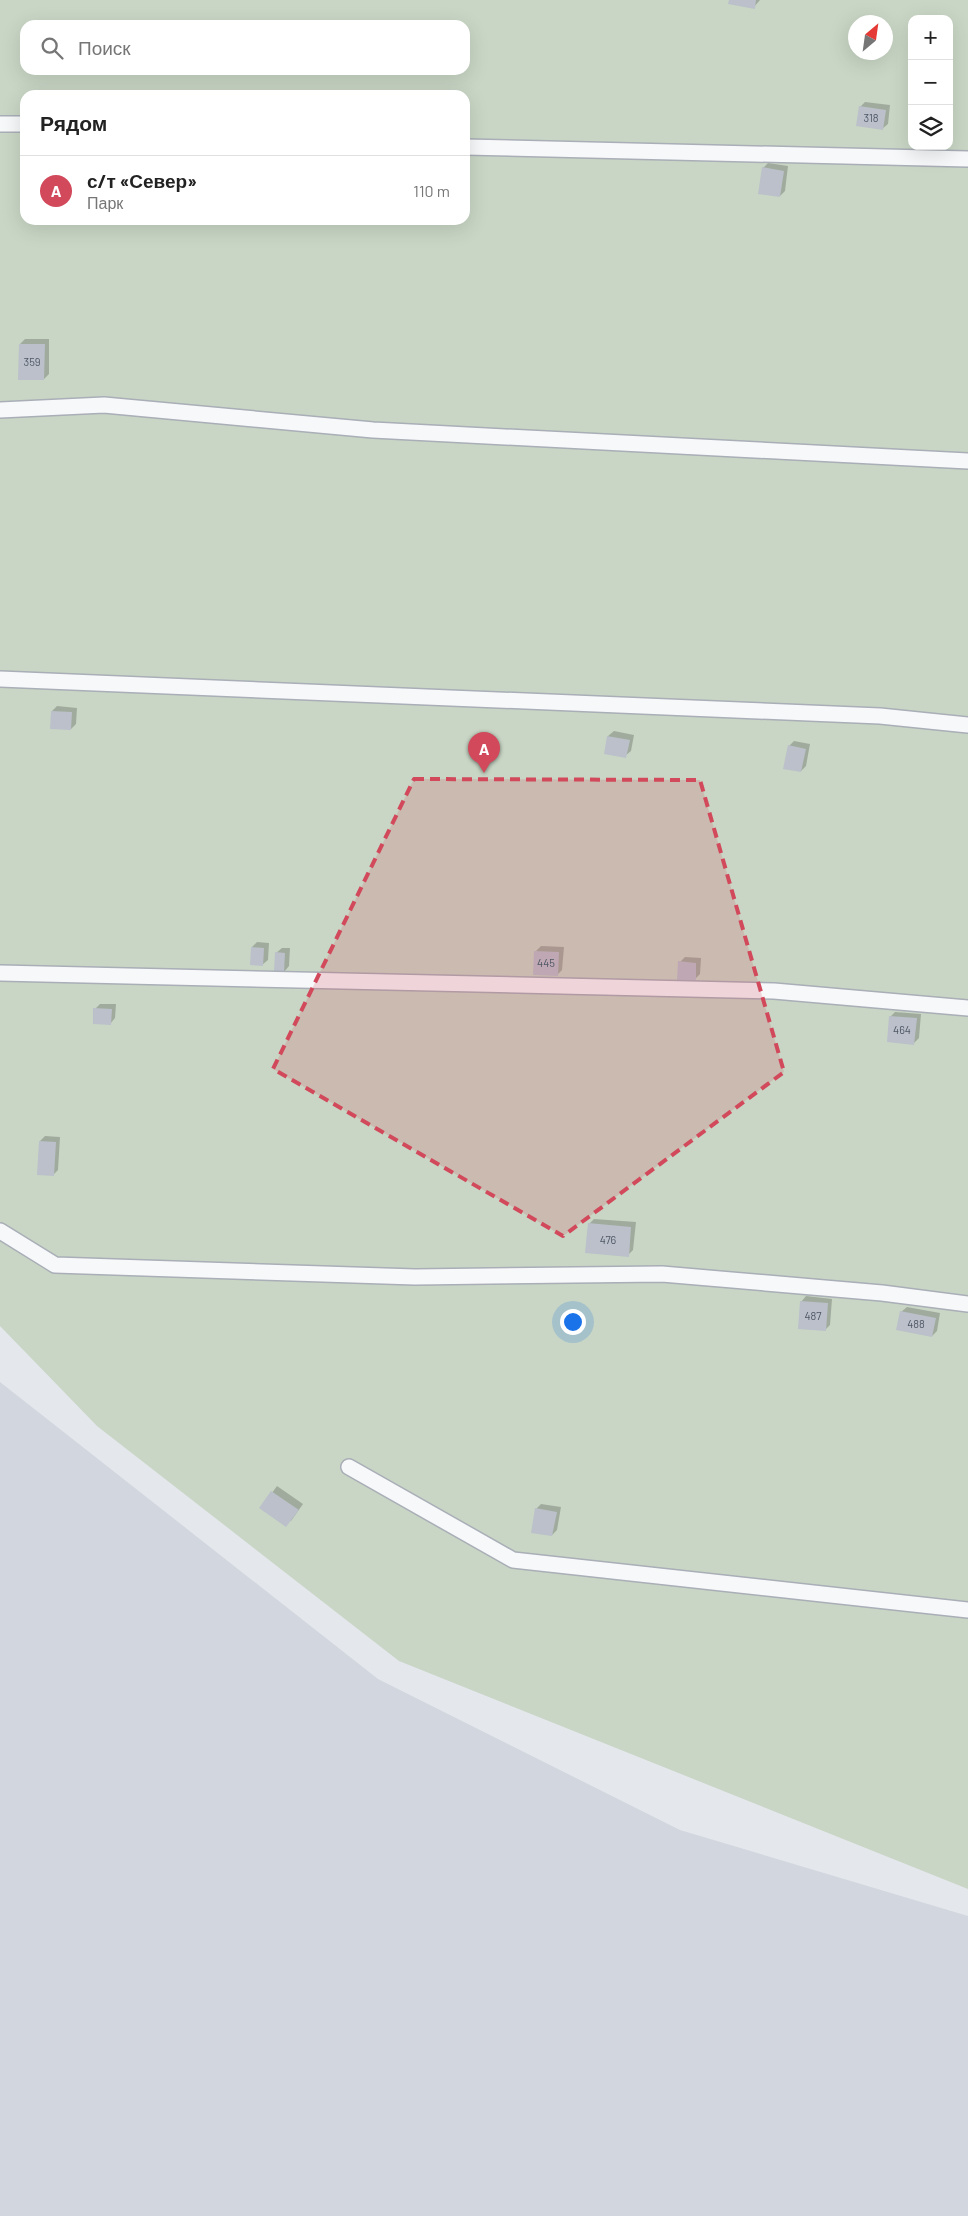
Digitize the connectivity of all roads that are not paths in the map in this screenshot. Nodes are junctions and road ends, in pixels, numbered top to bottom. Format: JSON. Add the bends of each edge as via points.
{"nodes":[{"id":1,"x":0,"y":124,"type":"edge"},
{"id":2,"x":20,"y":124,"type":"edge"},
{"id":3,"x":470,"y":147,"type":"edge"},
{"id":4,"x":968,"y":159,"type":"edge"},
{"id":5,"x":0,"y":410,"type":"edge"},
{"id":6,"x":968,"y":461,"type":"edge"},
{"id":7,"x":0,"y":679,"type":"edge"},
{"id":8,"x":968,"y":725,"type":"edge"},
{"id":9,"x":0,"y":973,"type":"edge"},
{"id":10,"x":968,"y":1008,"type":"edge"},
{"id":11,"x":0,"y":1231,"type":"edge"},
{"id":12,"x":968,"y":1304,"type":"edge"},
{"id":13,"x":349,"y":1467,"type":"dead end"},
{"id":14,"x":968,"y":1610,"type":"edge"}],
"edges":[{"from":1,"to":2,"type":"lane"},
{"from":3,"to":4,"type":"lane"},
{"from":5,"to":6,"type":"lane","via":[[104,404],[373,430]]},
{"from":7,"to":8,"type":"lane","via":[[880,716]]},
{"from":9,"to":10,"type":"lane","via":[[774,991]]},
{"from":11,"to":12,"type":"lane","via":[[55,1265],[415,1276],[662,1274],[882,1293]]},
{"from":13,"to":14,"type":"lane","via":[[513,1560]]}]}
